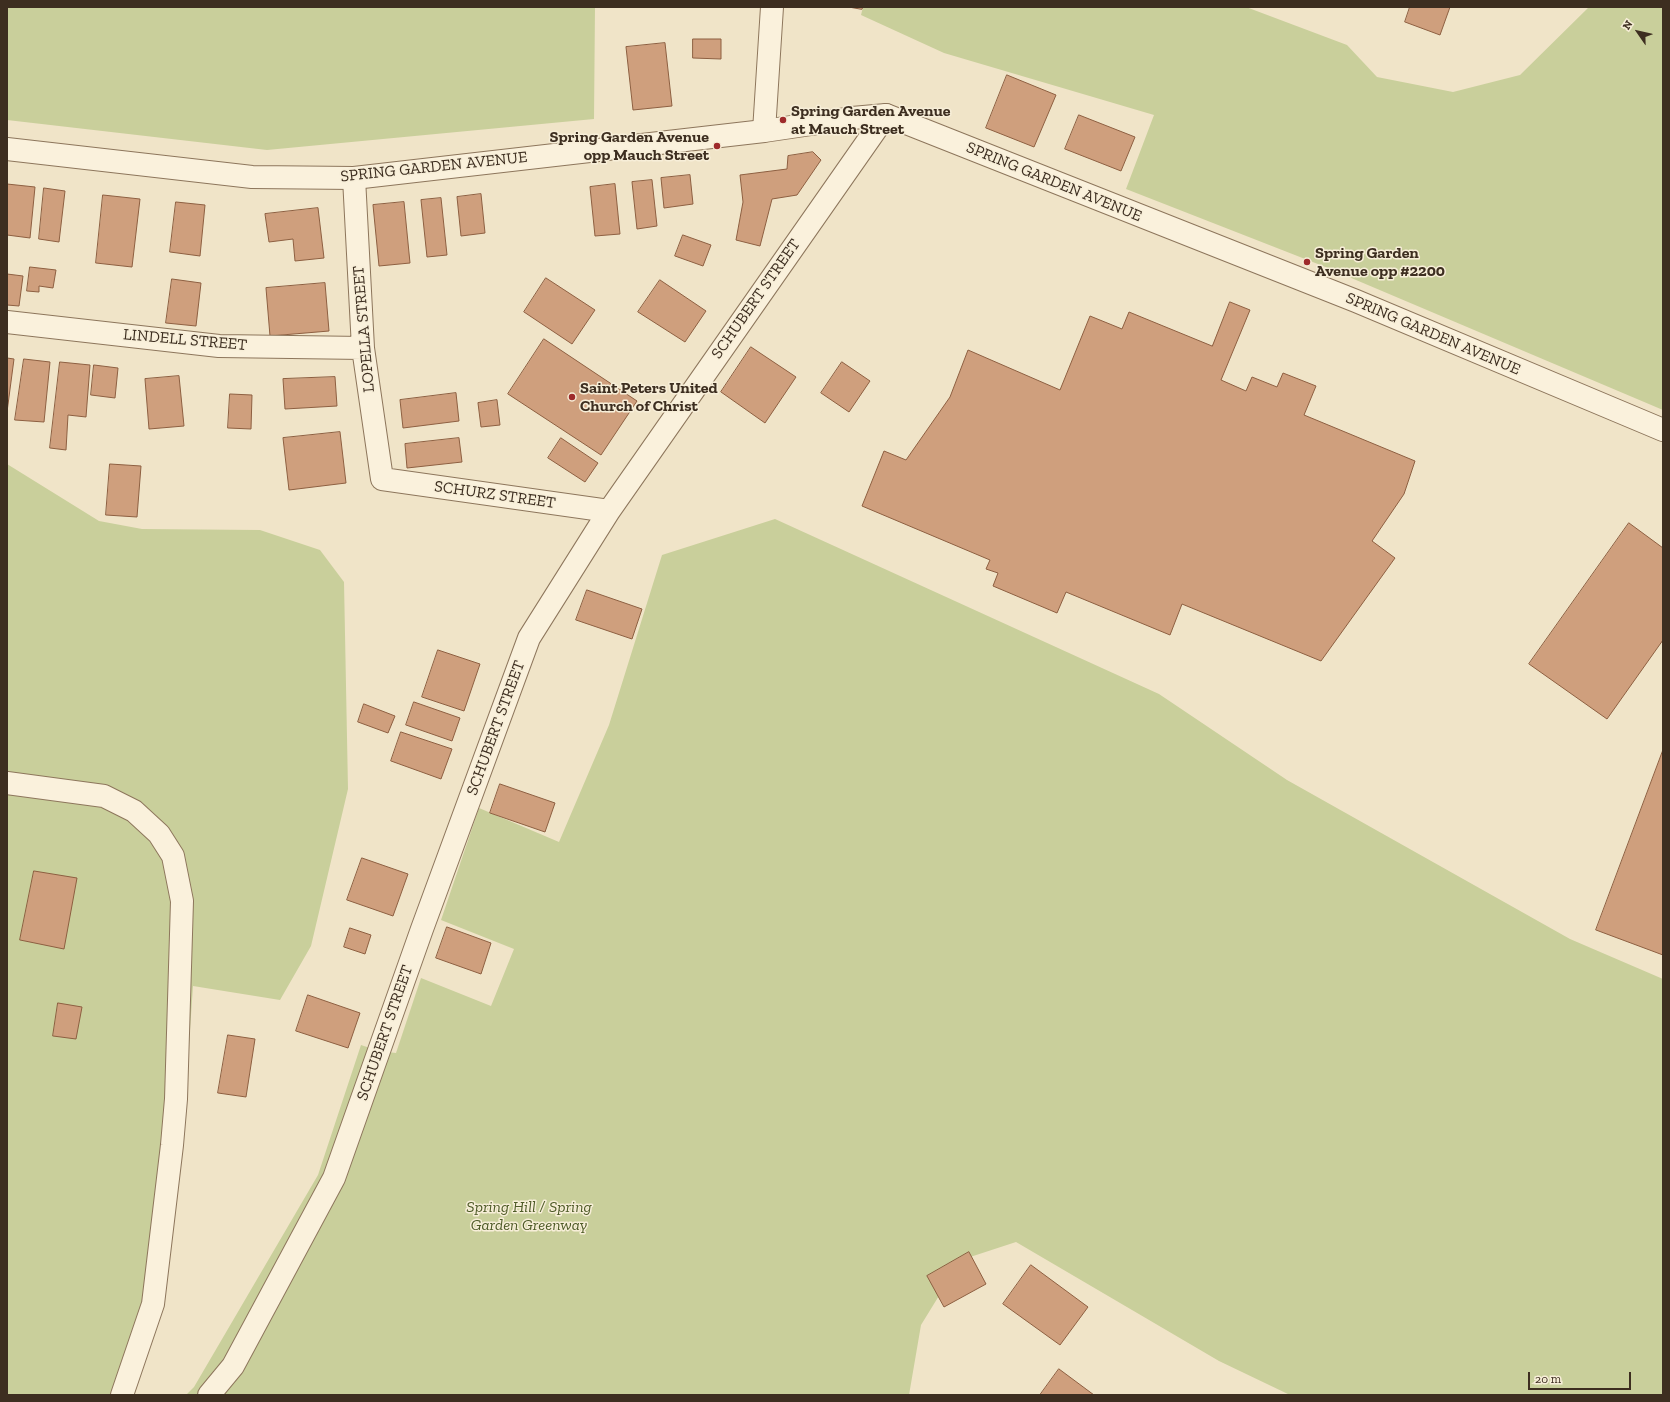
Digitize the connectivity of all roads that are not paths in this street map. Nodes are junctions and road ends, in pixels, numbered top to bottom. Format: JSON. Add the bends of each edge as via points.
{"nodes":[{"id":1,"x":772,"y":7,"type":"edge"},
{"id":2,"x":886,"y":115,"type":"junction"},
{"id":3,"x":764,"y":131,"type":"junction"},
{"id":4,"x":7,"y":149,"type":"edge"},
{"id":5,"x":354,"y":178,"type":"junction"},
{"id":6,"x":7,"y":322,"type":"edge"},
{"id":7,"x":363,"y":348,"type":"junction"},
{"id":8,"x":1663,"y":430,"type":"edge"},
{"id":9,"x":382,"y":479,"type":"joint"},
{"id":10,"x":609,"y":511,"type":"junction"},
{"id":11,"x":7,"y":783,"type":"edge"},
{"id":12,"x":122,"y":1395,"type":"edge"},
{"id":13,"x":209,"y":1395,"type":"edge"}],
"edges":[{"from":1,"to":3,"type":"street"},
{"from":2,"to":3,"type":"street","name":"SPRING GARDEN AVENUE"},
{"from":2,"to":8,"type":"street","name":"SPRING GARDEN AVENUE","via":[[1356,301]]},
{"from":2,"to":10,"type":"street","name":"SCHUBERT STREET"},
{"from":3,"to":5,"type":"street","name":"SPRING GARDEN AVENUE"},
{"from":4,"to":5,"type":"street","name":"SPRING GARDEN AVENUE","via":[[252,177]]},
{"from":5,"to":7,"type":"street","name":"LOPELLA STREET"},
{"from":6,"to":7,"type":"street","name":"LINDELL STREET","via":[[219,346]]},
{"from":7,"to":9,"type":"street","name":"LOPELLA STREET"},
{"from":9,"to":10,"type":"street","name":"SCHURZ STREET"},
{"from":10,"to":13,"type":"street","name":"SCHUBERT STREET","via":[[529,638],[334,1178],[233,1366]]},
{"from":11,"to":12,"type":"street","via":[[104,796],[134,811],[159,834],[173,856],[182,900],[176,1099],[154,1297]]}]}
